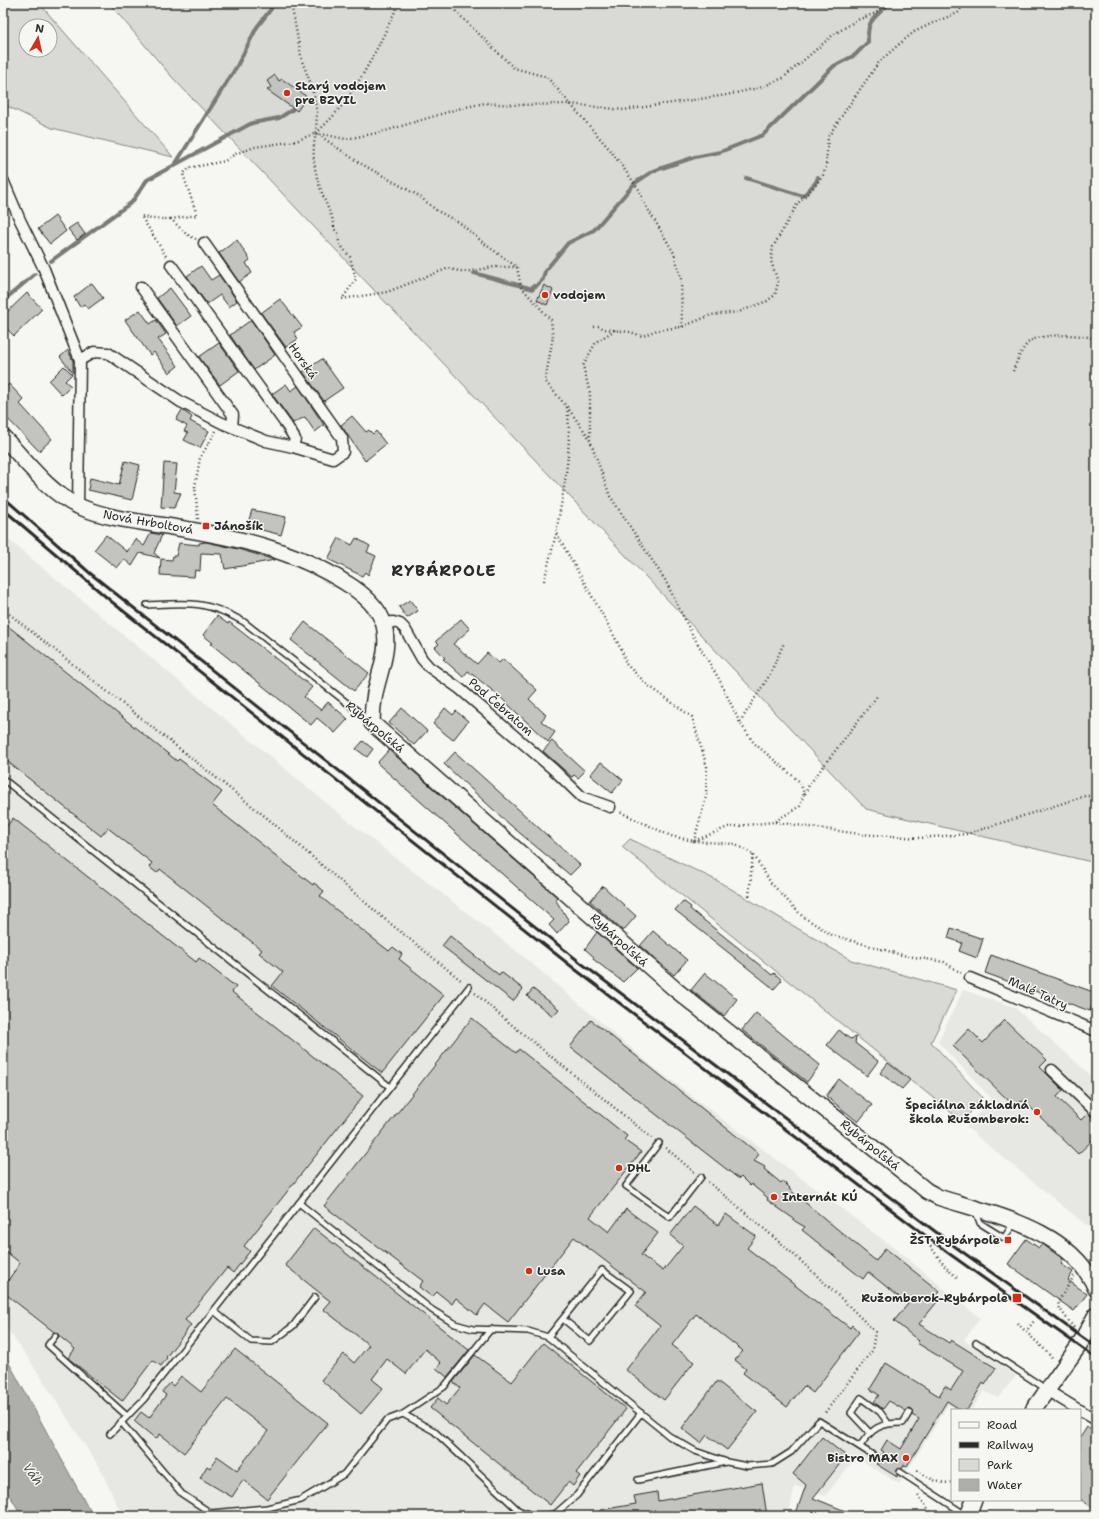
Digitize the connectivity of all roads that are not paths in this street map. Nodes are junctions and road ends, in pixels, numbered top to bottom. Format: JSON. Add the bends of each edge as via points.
{"nodes":[{"id":1,"x":3,"y":180,"type":"edge"},
{"id":2,"x":204,"y":243,"type":"road end"},
{"id":3,"x":171,"y":265,"type":"road end"},
{"id":4,"x":141,"y":287,"type":"dead end"},
{"id":5,"x":80,"y":360,"type":"junction"},
{"id":6,"x":232,"y":427,"type":"junction"},
{"id":7,"x":3,"y":437,"type":"edge"},
{"id":8,"x":293,"y":447,"type":"junction"},
{"id":9,"x":78,"y":506,"type":"junction"},
{"id":10,"x":147,"y":605,"type":"dead end"},
{"id":11,"x":384,"y":623,"type":"junction"},
{"id":12,"x":372,"y":723,"type":"junction"},
{"id":13,"x":3,"y":780,"type":"edge"},
{"id":14,"x":610,"y":808,"type":"road end"},
{"id":15,"x":970,"y":978,"type":"road end"},
{"id":16,"x":469,"y":987,"type":"road end"},
{"id":17,"x":1096,"y":1032,"type":"edge"},
{"id":18,"x":1052,"y":1070,"type":"dead end"},
{"id":19,"x":390,"y":1087,"type":"junction"},
{"id":20,"x":1096,"y":1112,"type":"edge"},
{"id":21,"x":659,"y":1143,"type":"road end"},
{"id":22,"x":701,"y":1177,"type":"road end"},
{"id":23,"x":299,"y":1203,"type":"junction"},
{"id":24,"x":1095,"y":1285,"type":"edge"},
{"id":25,"x":316,"y":1296,"type":"dead end"},
{"id":26,"x":214,"y":1311,"type":"junction"},
{"id":27,"x":1096,"y":1315,"type":"edge"},
{"id":28,"x":563,"y":1319,"type":"junction"},
{"id":29,"x":492,"y":1329,"type":"junction"},
{"id":30,"x":55,"y":1336,"type":"dead end"},
{"id":31,"x":548,"y":1337,"type":"junction"},
{"id":32,"x":976,"y":1343,"type":"dead end"},
{"id":33,"x":1048,"y":1391,"type":"junction"},
{"id":34,"x":1034,"y":1409,"type":"edge"},
{"id":35,"x":1078,"y":1409,"type":"edge"},
{"id":36,"x":1081,"y":1411,"type":"edge"},
{"id":37,"x":641,"y":1413,"type":"junction"},
{"id":38,"x":909,"y":1413,"type":"dead end"},
{"id":39,"x":403,"y":1414,"type":"junction"},
{"id":40,"x":127,"y":1416,"type":"junction"},
{"id":41,"x":1096,"y":1420,"type":"edge"},
{"id":42,"x":121,"y":1422,"type":"junction"},
{"id":43,"x":888,"y":1423,"type":"junction"},
{"id":44,"x":869,"y":1432,"type":"junction"},
{"id":45,"x":110,"y":1434,"type":"dead end"},
{"id":46,"x":860,"y":1446,"type":"junction"},
{"id":47,"x":880,"y":1459,"type":"dead end"},
{"id":48,"x":727,"y":1462,"type":"junction"},
{"id":49,"x":900,"y":1472,"type":"dead end"},
{"id":50,"x":638,"y":1480,"type":"dead end"},
{"id":51,"x":974,"y":1501,"type":"edge"},
{"id":52,"x":518,"y":1510,"type":"junction"},
{"id":53,"x":516,"y":1516,"type":"edge"},
{"id":54,"x":534,"y":1516,"type":"edge"},
{"id":55,"x":545,"y":1516,"type":"edge"},
{"id":56,"x":967,"y":1516,"type":"edge"}],
"edges":[{"from":1,"to":5,"type":"street","via":[[44,269]]},
{"from":2,"to":8,"type":"street","name":"Horská","via":[[342,438],[343,452],[334,459]]},
{"from":3,"to":8,"type":"street","via":[[287,426],[294,439]]},
{"from":4,"to":6,"type":"street","via":[[233,415]]},
{"from":5,"to":6,"type":"street","name":"Horská","via":[[94,352],[108,353],[181,402]]},
{"from":5,"to":9,"type":"street"},
{"from":6,"to":8,"type":"street","name":"Horská","via":[[266,441]]},
{"from":7,"to":9,"type":"street","name":"Nová Hrboltová","via":[[53,490]]},
{"from":9,"to":11,"type":"street","name":"Nová Hrboltová","via":[[112,517],[235,538],[315,565],[358,592],[377,611]]},
{"from":10,"to":12,"type":"lane","name":"Rybárpoľská","via":[[192,603],[227,612],[244,622]]},
{"from":11,"to":12,"type":"street","name":"Nová Hrboltová","via":[[385,660],[375,692]]},
{"from":11,"to":14,"type":"street","name":"Pod Čebratom","via":[[400,624],[429,666],[460,689],[582,797]]},
{"from":12,"to":24,"type":"street","name":"Rybárpoľská","via":[[676,990],[927,1191],[1014,1222],[1057,1243],[1081,1263]]},
{"from":13,"to":19,"type":"lane"},
{"from":15,"to":17,"type":"street","name":"Malé Tatry"},
{"from":16,"to":19,"type":"lane"},
{"from":18,"to":20,"type":"street"},
{"from":19,"to":23,"type":"lane"},
{"from":21,"to":22,"type":"lane","via":[[626,1186],[670,1217]]},
{"from":23,"to":26,"type":"lane"},
{"from":23,"to":29,"type":"lane","via":[[432,1310],[455,1324],[473,1329]]},
{"from":25,"to":26,"type":"lane","via":[[293,1326],[272,1342],[251,1341]]},
{"from":26,"to":40,"type":"lane","via":[[144,1400]]},
{"from":27,"to":33,"type":"street","via":[[1087,1333]]},
{"from":28,"to":28,"type":"lane","via":[[602,1270],[631,1291],[590,1341]]},
{"from":28,"to":31,"type":"lane"},
{"from":29,"to":31,"type":"lane","via":[[528,1331]]},
{"from":29,"to":39,"type":"lane","via":[[444,1387]]},
{"from":30,"to":40,"type":"lane","via":[[48,1345]]},
{"from":31,"to":37,"type":"lane"},
{"from":32,"to":33,"type":"lane"},
{"from":33,"to":34,"type":"street"},
{"from":33,"to":35,"type":"street"},
{"from":36,"to":41,"type":"street"},
{"from":37,"to":48,"type":"lane","via":[[669,1436],[695,1451]]},
{"from":37,"to":55,"type":"lane","via":[[577,1495],[555,1514]]},
{"from":38,"to":43,"type":"lane","via":[[902,1423]]},
{"from":39,"to":42,"type":"lane","via":[[387,1420],[344,1474],[301,1500],[268,1508],[211,1513],[182,1494]]},
{"from":39,"to":52,"type":"lane","via":[[434,1431]]},
{"from":40,"to":42,"type":"lane"},
{"from":42,"to":45,"type":"lane"},
{"from":43,"to":44,"type":"lane"},
{"from":43,"to":44,"type":"lane","via":[[880,1412],[861,1398],[851,1413]]},
{"from":44,"to":46,"type":"lane"},
{"from":46,"to":47,"type":"lane"},
{"from":46,"to":48,"type":"lane","via":[[820,1420],[791,1452],[772,1464],[747,1466]]},
{"from":48,"to":50,"type":"lane"},
{"from":49,"to":56,"type":"lane"},
{"from":51,"to":56,"type":"street"},
{"from":52,"to":53,"type":"lane"},
{"from":52,"to":54,"type":"lane"}]}
